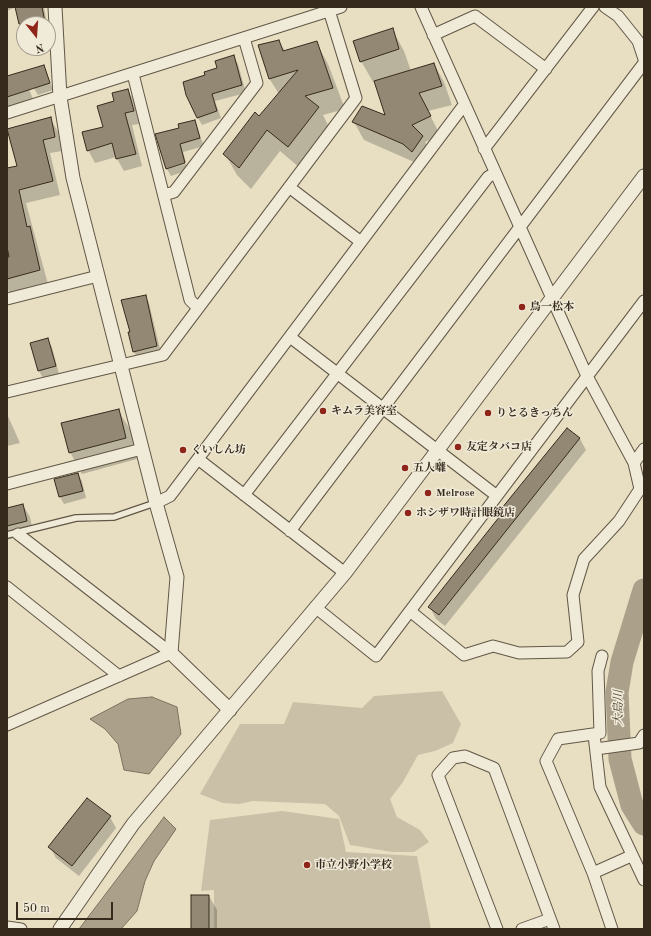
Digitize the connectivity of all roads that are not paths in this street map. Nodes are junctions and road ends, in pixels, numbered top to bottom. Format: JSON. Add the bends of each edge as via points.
{"nodes":[{"id":1,"x":55,"y":7,"type":"edge"},
{"id":2,"x":342,"y":7,"type":"edge"},
{"id":3,"x":421,"y":7,"type":"edge"},
{"id":4,"x":593,"y":7,"type":"edge"},
{"id":5,"x":604,"y":7,"type":"edge"},
{"id":6,"x":329,"y":9,"type":"edge"},
{"id":7,"x":433,"y":35,"type":"junction"},
{"id":8,"x":244,"y":38,"type":"junction"},
{"id":9,"x":644,"y":59,"type":"edge"},
{"id":10,"x":644,"y":63,"type":"edge"},
{"id":11,"x":546,"y":69,"type":"junction"},
{"id":12,"x":133,"y":74,"type":"junction"},
{"id":13,"x":60,"y":97,"type":"junction"},
{"id":14,"x":464,"y":105,"type":"junction"},
{"id":15,"x":7,"y":113,"type":"edge"},
{"id":16,"x":484,"y":149,"type":"junction"},
{"id":17,"x":495,"y":173,"type":"junction"},
{"id":18,"x":644,"y":176,"type":"edge"},
{"id":19,"x":289,"y":187,"type":"junction"},
{"id":20,"x":164,"y":195,"type":"junction"},
{"id":21,"x":520,"y":228,"type":"junction"},
{"id":22,"x":361,"y":242,"type":"junction"},
{"id":23,"x":98,"y":276,"type":"junction"},
{"id":24,"x":553,"y":297,"type":"junction"},
{"id":25,"x":7,"y":298,"type":"edge"},
{"id":26,"x":644,"y":301,"type":"edge"},
{"id":27,"x":198,"y":308,"type":"junction"},
{"id":28,"x":290,"y":337,"type":"junction"},
{"id":29,"x":121,"y":365,"type":"junction"},
{"id":30,"x":337,"y":373,"type":"junction"},
{"id":31,"x":587,"y":376,"type":"junction"},
{"id":32,"x":7,"y":392,"type":"edge"},
{"id":33,"x":383,"y":408,"type":"junction"},
{"id":34,"x":142,"y":449,"type":"junction"},
{"id":35,"x":438,"y":449,"type":"junction"},
{"id":36,"x":644,"y":449,"type":"edge"},
{"id":37,"x":198,"y":459,"type":"junction"},
{"id":38,"x":634,"y":463,"type":"junction"},
{"id":39,"x":7,"y":484,"type":"edge"},
{"id":40,"x":244,"y":495,"type":"junction"},
{"id":41,"x":497,"y":496,"type":"junction"},
{"id":42,"x":156,"y":503,"type":"junction"},
{"id":43,"x":290,"y":531,"type":"junction"},
{"id":44,"x":13,"y":534,"type":"edge"},
{"id":45,"x":345,"y":573,"type":"junction"},
{"id":46,"x":7,"y":587,"type":"edge"},
{"id":47,"x":315,"y":607,"type":"junction"},
{"id":48,"x":410,"y":610,"type":"junction"},
{"id":49,"x":171,"y":653,"type":"junction"},
{"id":50,"x":602,"y":656,"type":"dead end"},
{"id":51,"x":118,"y":676,"type":"junction"},
{"id":52,"x":230,"y":710,"type":"junction"},
{"id":53,"x":7,"y":725,"type":"edge"},
{"id":54,"x":594,"y":735,"type":"junction"},
{"id":55,"x":641,"y":739,"type":"edge"},
{"id":56,"x":596,"y":749,"type":"junction"},
{"id":57,"x":631,"y":856,"type":"junction"},
{"id":58,"x":593,"y":873,"type":"junction"},
{"id":59,"x":644,"y":880,"type":"edge"},
{"id":60,"x":552,"y":924,"type":"edge"},
{"id":61,"x":7,"y":927,"type":"edge"},
{"id":62,"x":21,"y":929,"type":"edge"},
{"id":63,"x":60,"y":929,"type":"edge"},
{"id":64,"x":497,"y":929,"type":"edge"},
{"id":65,"x":522,"y":929,"type":"edge"},
{"id":66,"x":612,"y":929,"type":"edge"}],
"edges":[{"from":1,"to":13,"type":"street"},
{"from":2,"to":6,"type":"street"},
{"from":3,"to":7,"type":"street"},
{"from":4,"to":11,"type":"street"},
{"from":5,"to":9,"type":"street","via":[[618,16],[638,41]]},
{"from":6,"to":8,"type":"street"},
{"from":6,"to":19,"type":"street","via":[[356,98]]},
{"from":7,"to":11,"type":"street","via":[[475,16]]},
{"from":7,"to":14,"type":"street"},
{"from":8,"to":12,"type":"street"},
{"from":8,"to":20,"type":"street","via":[[256,83],[174,192]]},
{"from":10,"to":21,"type":"street"},
{"from":11,"to":16,"type":"street"},
{"from":12,"to":13,"type":"street"},
{"from":12,"to":20,"type":"street"},
{"from":13,"to":15,"type":"street"},
{"from":13,"to":23,"type":"street","via":[[74,178]]},
{"from":14,"to":16,"type":"street"},
{"from":14,"to":22,"type":"street"},
{"from":16,"to":17,"type":"street"},
{"from":17,"to":21,"type":"street"},
{"from":17,"to":30,"type":"street","via":[[488,177]]},
{"from":18,"to":24,"type":"street"},
{"from":19,"to":22,"type":"street"},
{"from":19,"to":27,"type":"street"},
{"from":20,"to":27,"type":"street","via":[[190,300]]},
{"from":21,"to":24,"type":"street"},
{"from":21,"to":33,"type":"street"},
{"from":22,"to":28,"type":"street"},
{"from":23,"to":25,"type":"street"},
{"from":23,"to":29,"type":"street"},
{"from":24,"to":31,"type":"street"},
{"from":24,"to":35,"type":"street"},
{"from":26,"to":31,"type":"street"},
{"from":27,"to":29,"type":"street","via":[[163,355]]},
{"from":28,"to":30,"type":"street"},
{"from":28,"to":37,"type":"street"},
{"from":29,"to":32,"type":"street"},
{"from":29,"to":34,"type":"street"},
{"from":30,"to":33,"type":"street"},
{"from":30,"to":40,"type":"street"},
{"from":31,"to":38,"type":"street"},
{"from":31,"to":41,"type":"street"},
{"from":33,"to":35,"type":"street"},
{"from":33,"to":43,"type":"street"},
{"from":34,"to":39,"type":"street"},
{"from":34,"to":42,"type":"street"},
{"from":35,"to":41,"type":"street"},
{"from":35,"to":45,"type":"street"},
{"from":36,"to":38,"type":"street"},
{"from":37,"to":40,"type":"street"},
{"from":37,"to":42,"type":"street","via":[[170,496]]},
{"from":38,"to":48,"type":"street","via":[[640,489],[619,521],[584,559],[573,595],[578,642],[567,652],[520,652],[493,646],[464,655]]},
{"from":40,"to":43,"type":"street"},
{"from":41,"to":48,"type":"street"},
{"from":42,"to":44,"type":"lane","via":[[114,517],[76,518]]},
{"from":42,"to":49,"type":"street","via":[[177,577]]},
{"from":43,"to":45,"type":"street"},
{"from":44,"to":49,"type":"street"},
{"from":45,"to":47,"type":"street"},
{"from":46,"to":51,"type":"street"},
{"from":47,"to":48,"type":"street","via":[[376,656]]},
{"from":47,"to":52,"type":"street"},
{"from":49,"to":51,"type":"street"},
{"from":49,"to":52,"type":"street"},
{"from":50,"to":54,"type":"street","via":[[598,671],[600,733]]},
{"from":51,"to":53,"type":"street"},
{"from":52,"to":63,"type":"street","via":[[133,824]]},
{"from":54,"to":56,"type":"street"},
{"from":54,"to":58,"type":"street","via":[[558,739],[546,760]]},
{"from":55,"to":56,"type":"street"},
{"from":56,"to":57,"type":"street","via":[[600,787]]},
{"from":57,"to":58,"type":"street"},
{"from":57,"to":59,"type":"street"},
{"from":58,"to":66,"type":"street"},
{"from":60,"to":64,"type":"street","via":[[494,768],[465,756],[453,758],[438,775]]},
{"from":60,"to":65,"type":"street"},
{"from":61,"to":62,"type":"street"}]}
